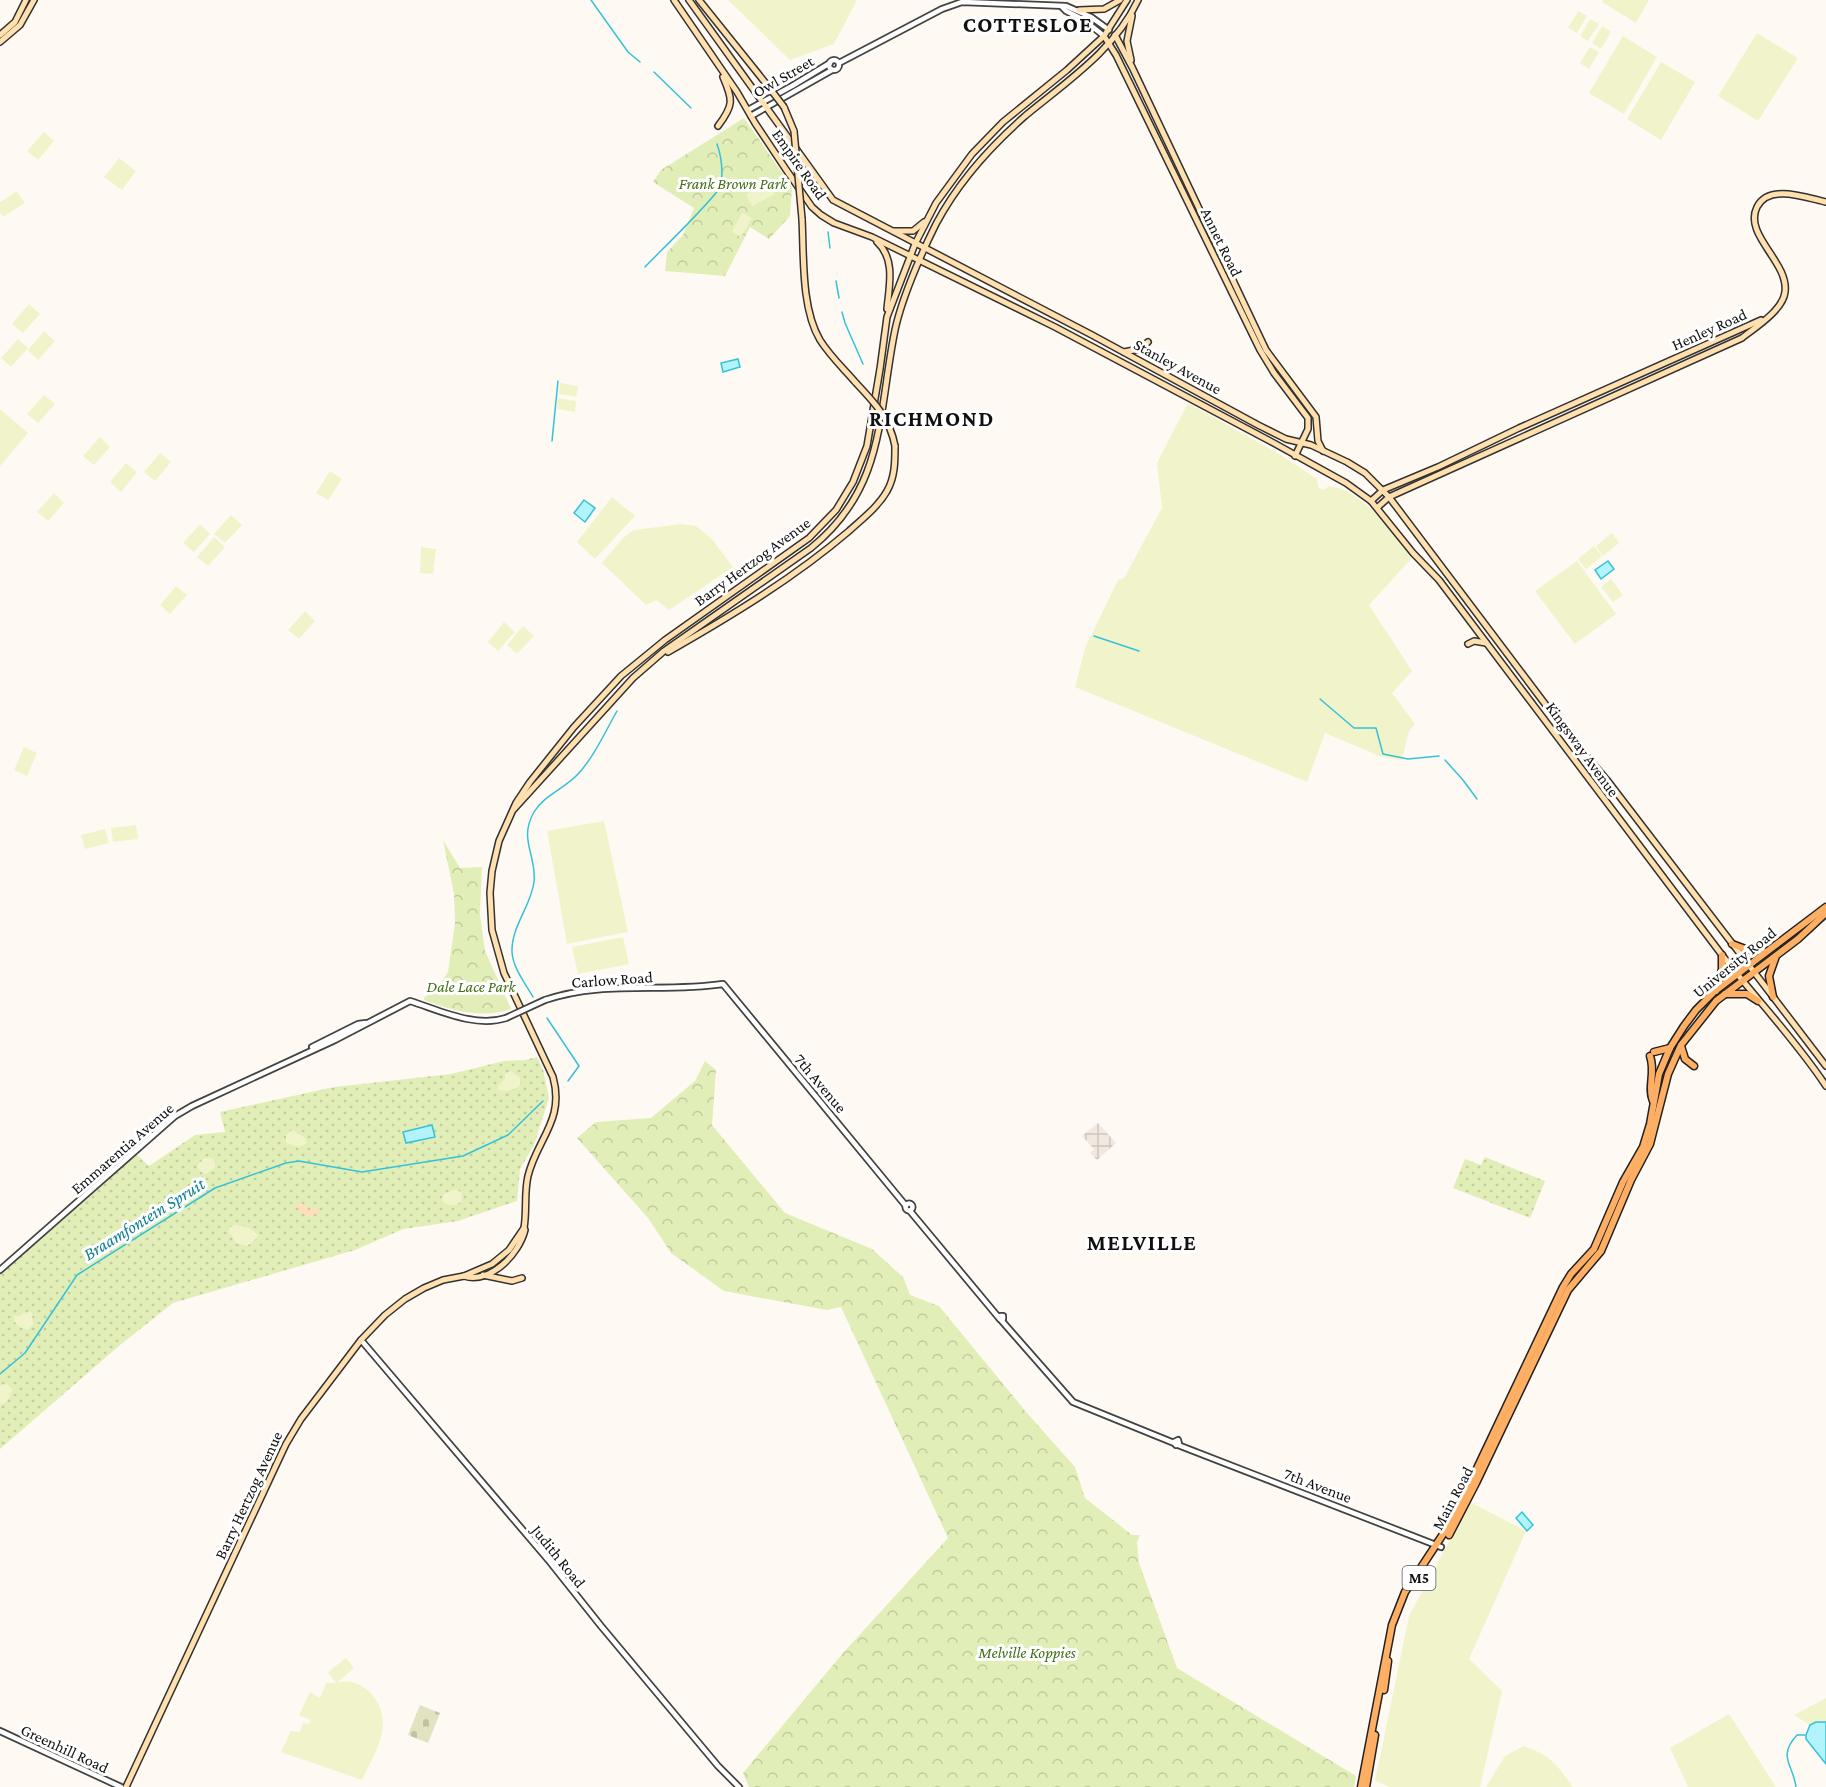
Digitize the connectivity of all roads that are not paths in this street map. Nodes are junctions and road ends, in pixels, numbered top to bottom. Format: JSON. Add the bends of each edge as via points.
{"nodes":[{"id":1,"x":27,"y":0,"type":"edge"},
{"id":2,"x":34,"y":0,"type":"edge"},
{"id":3,"x":674,"y":0,"type":"edge"},
{"id":4,"x":689,"y":0,"type":"edge"},
{"id":5,"x":699,"y":0,"type":"edge"},
{"id":6,"x":1120,"y":0,"type":"edge"},
{"id":7,"x":1127,"y":0,"type":"edge"},
{"id":8,"x":1137,"y":3,"type":"edge"},
{"id":9,"x":1065,"y":8,"type":"junction"},
{"id":10,"x":1079,"y":10,"type":"junction"},
{"id":11,"x":1109,"y":30,"type":"junction"},
{"id":12,"x":0,"y":35,"type":"edge"},
{"id":13,"x":1104,"y":36,"type":"junction"},
{"id":14,"x":1115,"y":36,"type":"junction"},
{"id":15,"x":0,"y":42,"type":"edge"},
{"id":16,"x":1109,"y":43,"type":"junction"},
{"id":17,"x":830,"y":63,"type":"junction"},
{"id":18,"x":838,"y":63,"type":"junction"},
{"id":19,"x":719,"y":67,"type":"junction"},
{"id":20,"x":1132,"y":68,"type":"junction"},
{"id":21,"x":832,"y":70,"type":"junction"},
{"id":22,"x":764,"y":105,"type":"junction"},
{"id":23,"x":748,"y":110,"type":"junction"},
{"id":24,"x":751,"y":116,"type":"junction"},
{"id":25,"x":718,"y":126,"type":"dead end"},
{"id":26,"x":1826,"y":202,"type":"edge"},
{"id":27,"x":926,"y":220,"type":"junction"},
{"id":28,"x":890,"y":230,"type":"junction"},
{"id":29,"x":872,"y":237,"type":"junction"},
{"id":30,"x":915,"y":244,"type":"junction"},
{"id":31,"x":925,"y":249,"type":"junction"},
{"id":32,"x":910,"y":256,"type":"junction"},
{"id":33,"x":920,"y":261,"type":"junction"},
{"id":34,"x":1044,"y":310,"type":"joint"},
{"id":35,"x":886,"y":317,"type":"junction"},
{"id":36,"x":1765,"y":318,"type":"junction"},
{"id":37,"x":1055,"y":327,"type":"joint"},
{"id":38,"x":1148,"y":342,"type":"dead end"},
{"id":39,"x":1124,"y":352,"type":"junction"},
{"id":40,"x":1300,"y":442,"type":"junction"},
{"id":41,"x":1323,"y":451,"type":"junction"},
{"id":42,"x":1295,"y":456,"type":"junction"},
{"id":43,"x":1383,"y":490,"type":"junction"},
{"id":44,"x":1389,"y":497,"type":"junction"},
{"id":45,"x":1371,"y":501,"type":"junction"},
{"id":46,"x":1378,"y":507,"type":"junction"},
{"id":47,"x":1468,"y":644,"type":"dead end"},
{"id":48,"x":1487,"y":644,"type":"junction"},
{"id":49,"x":654,"y":659,"type":"junction"},
{"id":50,"x":513,"y":810,"type":"junction"},
{"id":51,"x":1826,"y":907,"type":"edge"},
{"id":52,"x":1826,"y":913,"type":"edge"},
{"id":53,"x":1732,"y":944,"type":"junction"},
{"id":54,"x":1765,"y":952,"type":"junction"},
{"id":55,"x":1722,"y":955,"type":"junction"},
{"id":56,"x":1776,"y":955,"type":"junction"},
{"id":57,"x":1748,"y":966,"type":"junction"},
{"id":58,"x":1753,"y":972,"type":"junction"},
{"id":59,"x":1737,"y":974,"type":"junction"},
{"id":60,"x":1742,"y":981,"type":"junction"},
{"id":61,"x":723,"y":984,"type":"joint"},
{"id":62,"x":1715,"y":991,"type":"junction"},
{"id":63,"x":1725,"y":994,"type":"junction"},
{"id":64,"x":1773,"y":997,"type":"junction"},
{"id":65,"x":410,"y":1001,"type":"joint"},
{"id":66,"x":1758,"y":1001,"type":"junction"},
{"id":67,"x":1681,"y":1045,"type":"junction"},
{"id":68,"x":1670,"y":1048,"type":"junction"},
{"id":69,"x":1695,"y":1066,"type":"dead end"},
{"id":70,"x":1826,"y":1066,"type":"edge"},
{"id":71,"x":1826,"y":1086,"type":"edge"},
{"id":72,"x":1654,"y":1101,"type":"junction"},
{"id":73,"x":524,"y":1228,"type":"junction"},
{"id":74,"x":1598,"y":1250,"type":"junction"},
{"id":75,"x":0,"y":1270,"type":"edge"},
{"id":76,"x":482,"y":1275,"type":"junction"},
{"id":77,"x":464,"y":1276,"type":"junction"},
{"id":78,"x":522,"y":1278,"type":"dead end"},
{"id":79,"x":361,"y":1340,"type":"junction"},
{"id":80,"x":1439,"y":1546,"type":"junction"},
{"id":81,"x":0,"y":1731,"type":"edge"},
{"id":82,"x":1366,"y":1773,"type":"junction"},
{"id":83,"x":124,"y":1786,"type":"edge"},
{"id":84,"x":739,"y":1787,"type":"edge"},
{"id":85,"x":1361,"y":1787,"type":"edge"},
{"id":86,"x":1366,"y":1787,"type":"edge"}],
"edges":[{"from":1,"to":12,"type":"main road","via":[[15,22]]},
{"from":2,"to":15,"type":"main road","via":[[20,25]]},
{"from":3,"to":19,"type":"main road","name":"Empire Road"},
{"from":4,"to":22,"type":"main road","name":"Empire Road"},
{"from":5,"to":49,"type":"main road","bridge":true,"via":[[784,107],[794,131],[808,307],[813,326],[887,420],[895,446],[894,470],[878,504],[796,573]]},
{"from":6,"to":10,"type":"main road","via":[[1104,9]]},
{"from":7,"to":11,"type":"main road"},
{"from":8,"to":14,"type":"main road"},
{"from":8,"to":20,"type":"main road","via":[[1127,41]]},
{"from":9,"to":10,"type":"street","name":"Owl Street"},
{"from":9,"to":13,"type":"street","name":"Owl Street"},
{"from":9,"to":18,"type":"street","name":"Owl Street","via":[[953,4]]},
{"from":10,"to":11,"type":"street","name":"Owl Street"},
{"from":11,"to":13,"type":"main road","name":"Barry Hertzog Avenue"},
{"from":11,"to":14,"type":"main road","name":"Annet Road"},
{"from":13,"to":16,"type":"main road","name":"Annet Road"},
{"from":13,"to":27,"type":"main road","name":"Barry Hertzog Avenue","via":[[982,143]]},
{"from":14,"to":16,"type":"main road","name":"Barry Hertzog Avenue"},
{"from":14,"to":20,"type":"main road","name":"Annet Road"},
{"from":16,"to":31,"type":"main road","name":"Barry Hertzog Avenue","via":[[990,151],[952,199]]},
{"from":16,"to":40,"type":"main road","name":"Annet Road","via":[[1260,350],[1307,415],[1308,429]]},
{"from":17,"to":18,"type":"street"},
{"from":17,"to":21,"type":"street"},
{"from":17,"to":22,"type":"street","name":"Owl Street"},
{"from":18,"to":21,"type":"street","via":[[838,68]]},
{"from":19,"to":23,"type":"main road","name":"Empire Road"},
{"from":19,"to":25,"type":"main road","via":[[732,103]]},
{"from":20,"to":41,"type":"main road","name":"Annet Road","via":[[1266,350],[1316,417]]},
{"from":21,"to":22,"type":"street","name":"Owl Street"},
{"from":22,"to":23,"type":"street","name":"Owl Street"},
{"from":22,"to":24,"type":"street","name":"Owl Street"},
{"from":22,"to":28,"type":"main road","name":"Empire Road","via":[[830,198]]},
{"from":23,"to":24,"type":"main road","name":"Empire Road"},
{"from":24,"to":29,"type":"main road","name":"Empire Road","via":[[817,212]]},
{"from":26,"to":36,"type":"main road","via":[[1778,194],[1766,197],[1757,207],[1756,227],[1779,266],[1785,288],[1781,304]]},
{"from":27,"to":28,"type":"main road","via":[[908,232]]},
{"from":27,"to":30,"type":"main road","name":"Barry Hertzog Avenue"},
{"from":28,"to":30,"type":"main road","name":"Empire Road"},
{"from":29,"to":32,"type":"main road","name":"Empire Road"},
{"from":29,"to":35,"type":"main road","via":[[884,248],[890,263]]},
{"from":30,"to":31,"type":"main road","name":"Empire Road"},
{"from":30,"to":32,"type":"main road","name":"Barry Hertzog Avenue"},
{"from":31,"to":33,"type":"main road","name":"Barry Hertzog Avenue"},
{"from":31,"to":34,"type":"main road","name":"Empire Road"},
{"from":32,"to":33,"type":"main road","name":"Empire Road"},
{"from":32,"to":35,"type":"main road","name":"Barry Hertzog Avenue"},
{"from":33,"to":37,"type":"main road","name":"Empire Road"},
{"from":33,"to":49,"type":"main road","name":"Barry Hertzog Avenue","via":[[895,332],[874,454],[849,508],[812,548]]},
{"from":34,"to":39,"type":"main road","name":"Stanley Avenue"},
{"from":35,"to":50,"type":"main road","name":"Barry Hertzog Avenue","via":[[867,447],[836,510],[809,538],[621,676],[536,774]]},
{"from":36,"to":43,"type":"main road","name":"Henley Road"},
{"from":36,"to":44,"type":"main road","name":"Henley Road","via":[[1742,338]]},
{"from":37,"to":42,"type":"main road","name":"Stanley Avenue"},
{"from":38,"to":39,"type":"main road"},
{"from":39,"to":40,"type":"main road","name":"Stanley Avenue","via":[[1258,425]]},
{"from":40,"to":41,"type":"main road","name":"Kingsway Avenue"},
{"from":40,"to":42,"type":"main road","name":"Annet Road"},
{"from":41,"to":43,"type":"main road","name":"Kingsway Avenue","via":[[1359,469]]},
{"from":42,"to":45,"type":"main road","name":"Kingsway Avenue"},
{"from":43,"to":44,"type":"main road","name":"Kingsway Avenue"},
{"from":43,"to":45,"type":"main road","name":"Henley Road"},
{"from":44,"to":46,"type":"main road","name":"Henley Road"},
{"from":44,"to":53,"type":"main road","name":"Kingsway Avenue"},
{"from":45,"to":46,"type":"main road","name":"Kingsway Avenue"},
{"from":46,"to":48,"type":"main road","name":"Kingsway Avenue"},
{"from":47,"to":48,"type":"main road"},
{"from":48,"to":55,"type":"main road","name":"Kingsway Avenue"},
{"from":49,"to":50,"type":"main road","name":"Barry Hertzog Avenue","via":[[621,689]]},
{"from":50,"to":73,"type":"main road","name":"Barry Hertzog Avenue","via":[[499,841],[492,872],[492,930],[504,973],[546,1062],[556,1095],[551,1126],[528,1177]]},
{"from":51,"to":54,"type":"main road","name":"University Road","number":"M5"},
{"from":52,"to":56,"type":"main road","name":"University Road","number":"M5"},
{"from":53,"to":54,"type":"main road"},
{"from":53,"to":57,"type":"main road","name":"Kingsway Avenue"},
{"from":54,"to":57,"type":"main road","name":"University Road","number":"M5"},
{"from":55,"to":59,"type":"main road","name":"Kingsway Avenue"},
{"from":55,"to":62,"type":"main road"},
{"from":56,"to":58,"type":"main road","name":"University Road","number":"M5"},
{"from":56,"to":64,"type":"main road","via":[[1769,976]]},
{"from":57,"to":58,"type":"main road","name":"Kingsway Avenue"},
{"from":57,"to":59,"type":"main road","name":"University Road","number":"M5"},
{"from":58,"to":60,"type":"main road","name":"University Road","number":"M5"},
{"from":58,"to":64,"type":"main road","name":"Kingsway Avenue"},
{"from":59,"to":60,"type":"main road","name":"Kingsway Avenue"},
{"from":59,"to":62,"type":"main road","name":"University Road","number":"M5"},
{"from":60,"to":63,"type":"main road","name":"University Road","number":"M5"},
{"from":60,"to":66,"type":"main road","name":"Kingsway Avenue"},
{"from":61,"to":65,"type":"street","name":"Carlow Road","bridge":true,"via":[[591,989],[545,1000],[491,1021],[473,1020]]},
{"from":61,"to":80,"type":"street","name":"7th Avenue","via":[[1073,1402]]},
{"from":62,"to":68,"type":"main road","name":"University Road","number":"M5","via":[[1696,1010]]},
{"from":63,"to":66,"type":"main road","via":[[1744,993]]},
{"from":63,"to":67,"type":"main road","name":"University Road","number":"M5"},
{"from":64,"to":70,"type":"main road","name":"Kingsway Avenue"},
{"from":65,"to":75,"type":"street","name":"Emmarentia Avenue","via":[[179,1113]]},
{"from":66,"to":71,"type":"main road","name":"Kingsway Avenue","via":[[1802,1051]]},
{"from":67,"to":69,"type":"main road","via":[[1685,1059]]},
{"from":67,"to":74,"type":"main road","number":"M5","via":[[1668,1074],[1650,1144]]},
{"from":68,"to":72,"type":"main road","name":"University Road","number":"M5","via":[[1659,1074]]},
{"from":68,"to":72,"type":"main road","via":[[1652,1054],[1650,1094]]},
{"from":72,"to":74,"type":"main road","name":"University Road","number":"M5","via":[[1643,1147],[1623,1182]]},
{"from":73,"to":76,"type":"main road","name":"Barry Hertzog Avenue","via":[[513,1255]]},
{"from":73,"to":77,"type":"main road","name":"Barry Hertzog Avenue","via":[[503,1256]]},
{"from":74,"to":80,"type":"main road","name":"Main Road","number":"M5","via":[[1568,1290],[1476,1483]]},
{"from":76,"to":77,"type":"main road","name":"Barry Hertzog Avenue"},
{"from":76,"to":78,"type":"main road","via":[[512,1281]]},
{"from":77,"to":79,"type":"main road","name":"Barry Hertzog Avenue","via":[[411,1295],[392,1308]]},
{"from":79,"to":83,"type":"main road","name":"Barry Hertzog Avenue","via":[[286,1444]]},
{"from":79,"to":84,"type":"street","name":"Judith Road"},
{"from":80,"to":82,"type":"main road","name":"Main Road","number":"M5","via":[[1408,1593],[1399,1616]]},
{"from":81,"to":83,"type":"street","name":"Greenhill Road"},
{"from":82,"to":85,"type":"main road","number":"M5"},
{"from":82,"to":86,"type":"main road","number":"M5"}]}
